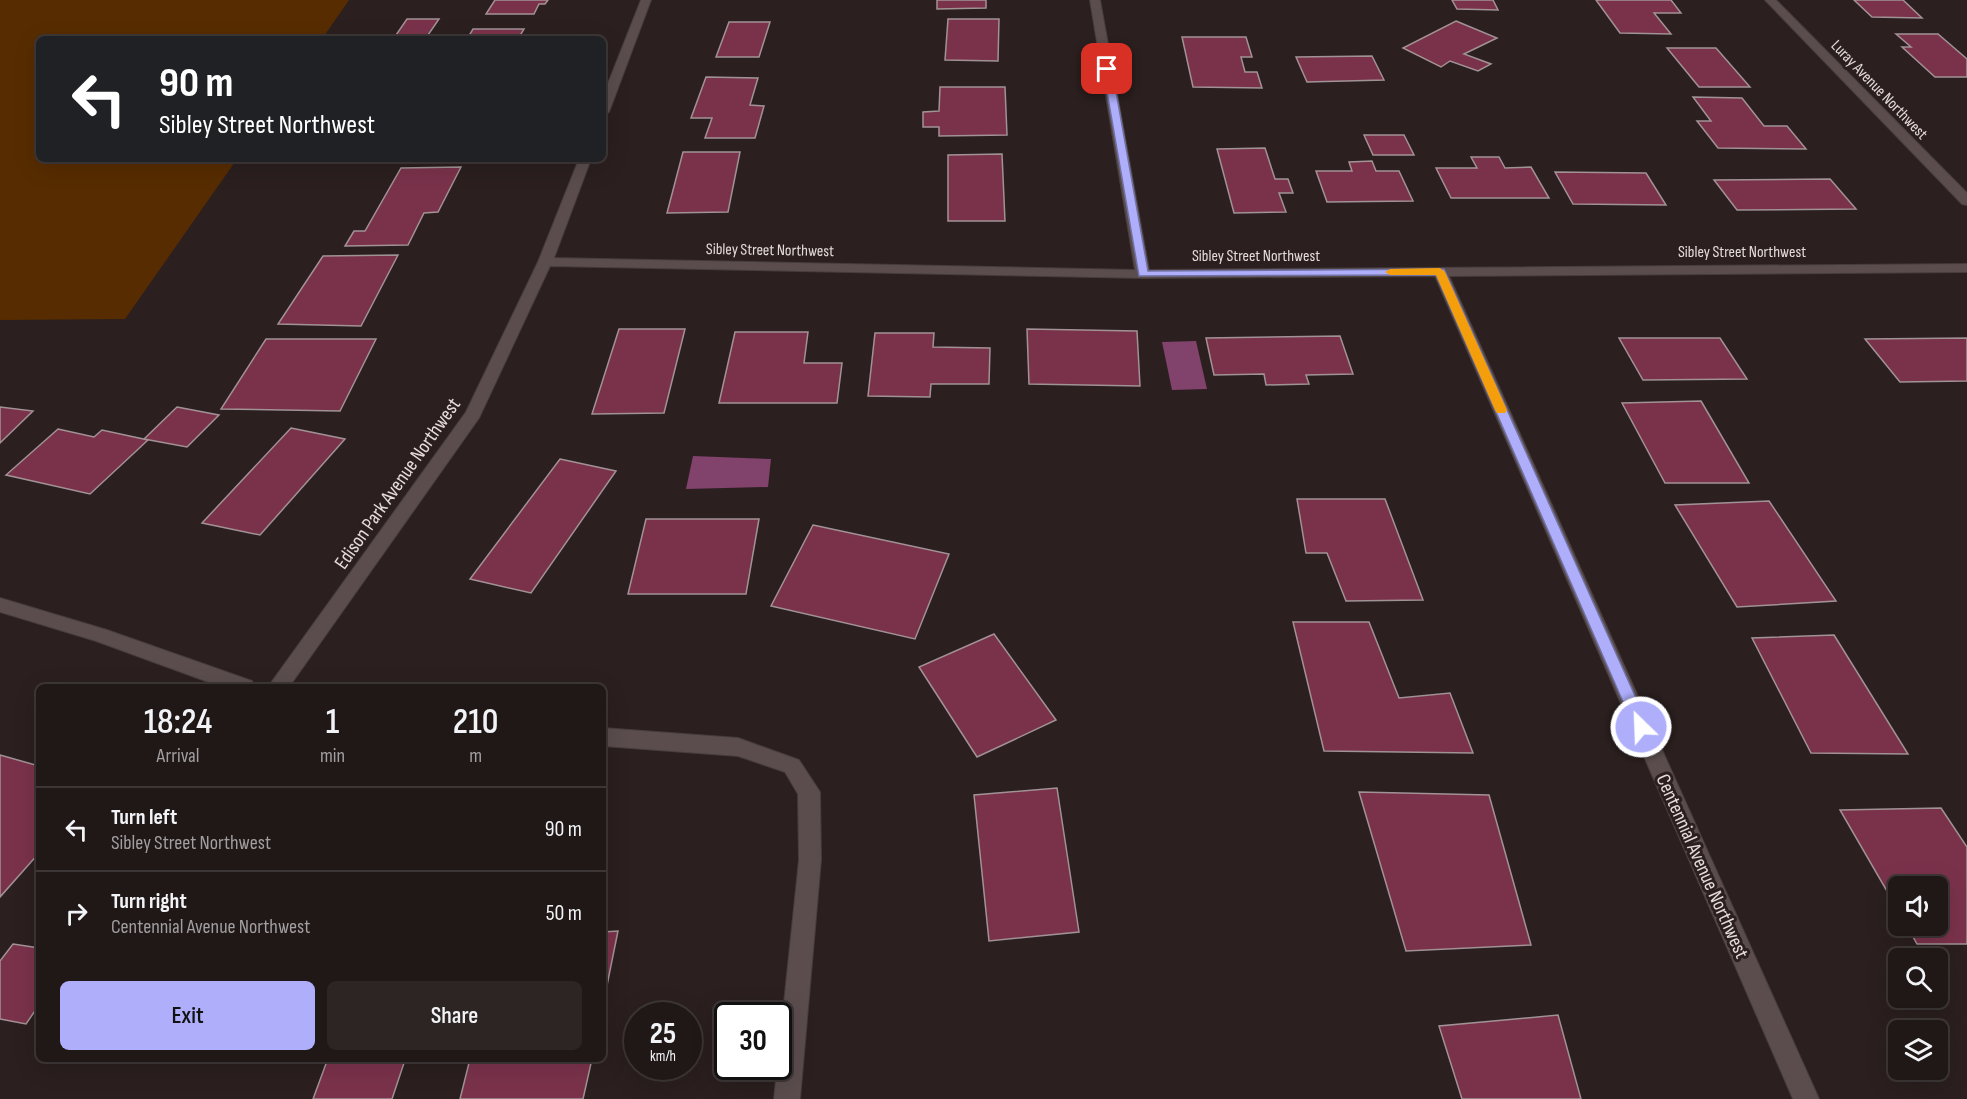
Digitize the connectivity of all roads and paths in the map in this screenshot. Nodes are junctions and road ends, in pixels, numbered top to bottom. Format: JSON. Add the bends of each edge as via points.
{"nodes":[{"id":1,"x":646,"y":0,"type":"edge"},
{"id":2,"x":1095,"y":0,"type":"edge"},
{"id":3,"x":1770,"y":0,"type":"edge"},
{"id":4,"x":606,"y":104,"type":"edge"},
{"id":5,"x":584,"y":162,"type":"edge"},
{"id":6,"x":1967,"y":201,"type":"edge"},
{"id":7,"x":545,"y":262,"type":"junction"},
{"id":8,"x":1967,"y":268,"type":"edge"},
{"id":9,"x":1440,"y":272,"type":"junction"},
{"id":10,"x":1143,"y":274,"type":"junction"},
{"id":11,"x":0,"y":605,"type":"edge"},
{"id":12,"x":237,"y":684,"type":"edge"},
{"id":13,"x":280,"y":684,"type":"edge"},
{"id":14,"x":606,"y":737,"type":"edge"},
{"id":15,"x":787,"y":1099,"type":"edge"},
{"id":16,"x":1806,"y":1099,"type":"edge"}],
"edges":[{"from":1,"to":4,"type":"street"},
{"from":2,"to":10,"type":"street"},
{"from":3,"to":6,"type":"street","name":"Luray Avenue Northwest"},
{"from":5,"to":7,"type":"street","name":"Edison Park Avenue Northwest"},
{"from":7,"to":10,"type":"street","name":"Sibley Street Northwest"},
{"from":7,"to":13,"type":"street","name":"Edison Park Avenue Northwest","via":[[474,414]]},
{"from":8,"to":9,"type":"street","name":"Sibley Street Northwest"},
{"from":9,"to":10,"type":"street","name":"Sibley Street Northwest"},
{"from":9,"to":16,"type":"street","name":"Centennial Avenue Northwest"},
{"from":11,"to":12,"type":"street","via":[[100,635]]},
{"from":14,"to":15,"type":"street","via":[[738,747],[792,766],[809,792],[810,860]]}]}
